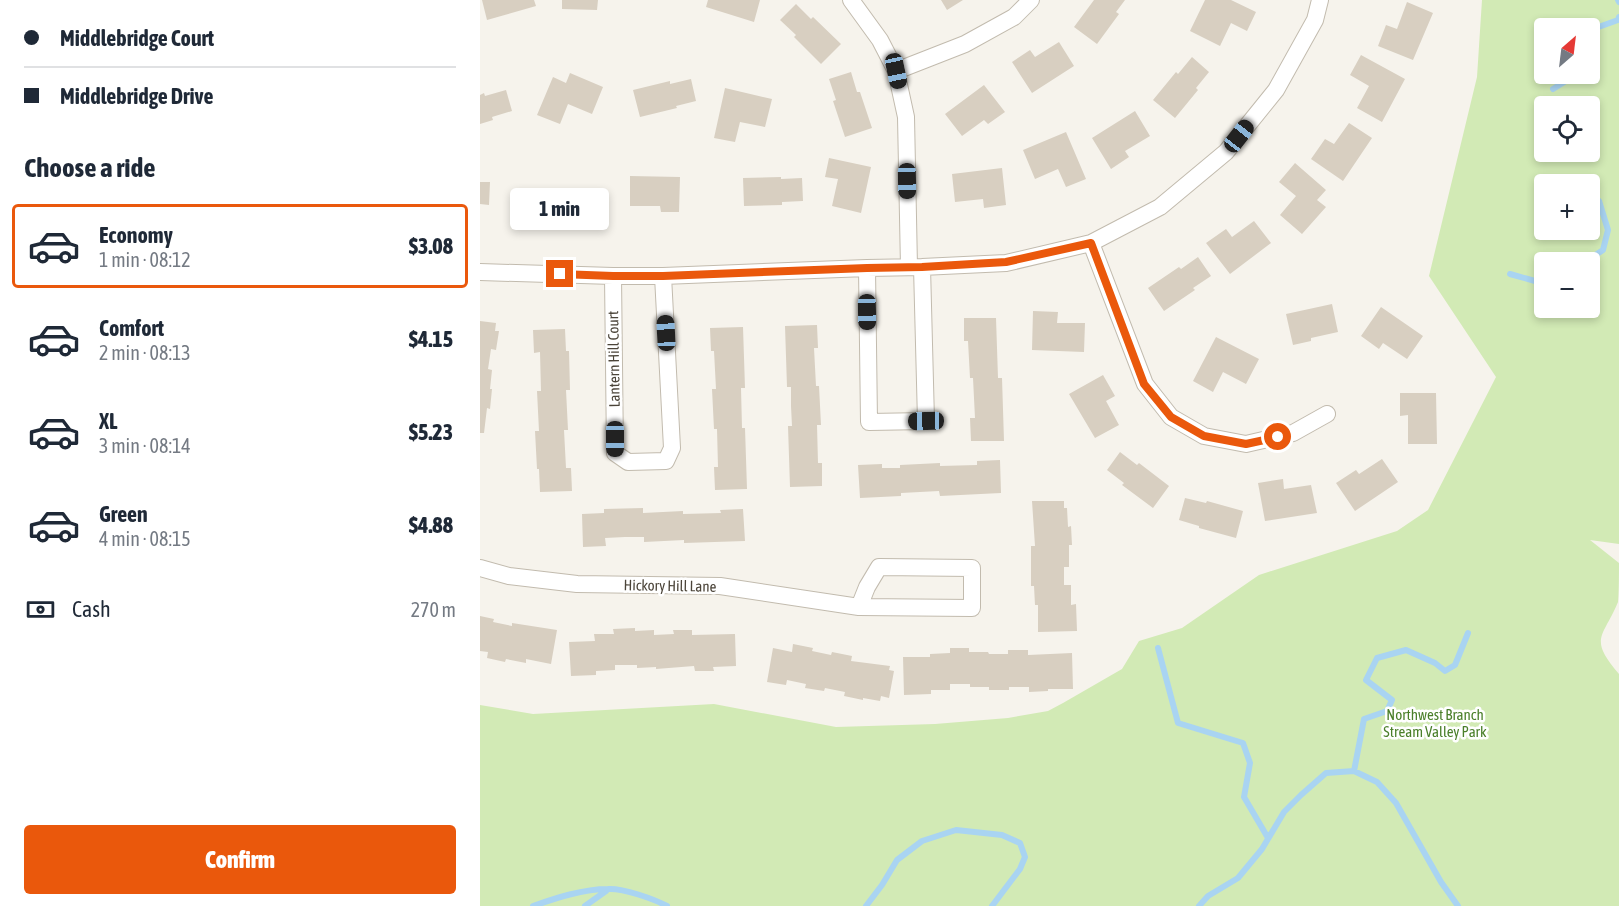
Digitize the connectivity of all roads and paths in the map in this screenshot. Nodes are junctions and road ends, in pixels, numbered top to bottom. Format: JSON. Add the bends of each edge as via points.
{"nodes":[{"id":1,"x":851,"y":0,"type":"edge"},
{"id":2,"x":1032,"y":0,"type":"edge"},
{"id":3,"x":1320,"y":0,"type":"edge"},
{"id":4,"x":896,"y":71,"type":"junction"},
{"id":5,"x":1091,"y":243,"type":"junction"},
{"id":6,"x":915,"y":267,"type":"junction"},
{"id":7,"x":867,"y":268,"type":"junction"},
{"id":8,"x":480,"y":272,"type":"edge"},
{"id":9,"x":613,"y":276,"type":"junction"},
{"id":10,"x":663,"y":276,"type":"junction"},
{"id":11,"x":1327,"y":414,"type":"dead end"},
{"id":12,"x":480,"y":568,"type":"edge"},
{"id":13,"x":859,"y":607,"type":"junction"}],
"edges":[{"from":1,"to":4,"type":"street","via":[[880,40]]},
{"from":2,"to":4,"type":"street","via":[[1014,17],[965,44]]},
{"from":3,"to":5,"type":"street","via":[[1315,20],[1276,90],[1226,152],[1160,207]]},
{"from":4,"to":6,"type":"street","via":[[906,117]]},
{"from":5,"to":6,"type":"street","via":[[1006,262]]},
{"from":5,"to":11,"type":"street","via":[[1144,384],[1171,417],[1204,436],[1246,444],[1293,433]]},
{"from":6,"to":7,"type":"street"},
{"from":6,"to":7,"type":"street","via":[[926,421],[869,423]]},
{"from":7,"to":10,"type":"street"},
{"from":8,"to":9,"type":"street"},
{"from":9,"to":10,"type":"street"},
{"from":9,"to":10,"type":"street","name":"Lantern Hill Court","via":[[615,453],[628,462],[666,461],[672,448]]},
{"from":12,"to":13,"type":"street","name":"Hickory Hill Lane","via":[[509,576],[577,584],[720,586]]},
{"from":13,"to":13,"type":"street","name":"Hickory Hill Lane","via":[[972,609],[972,568],[879,567]]}]}
